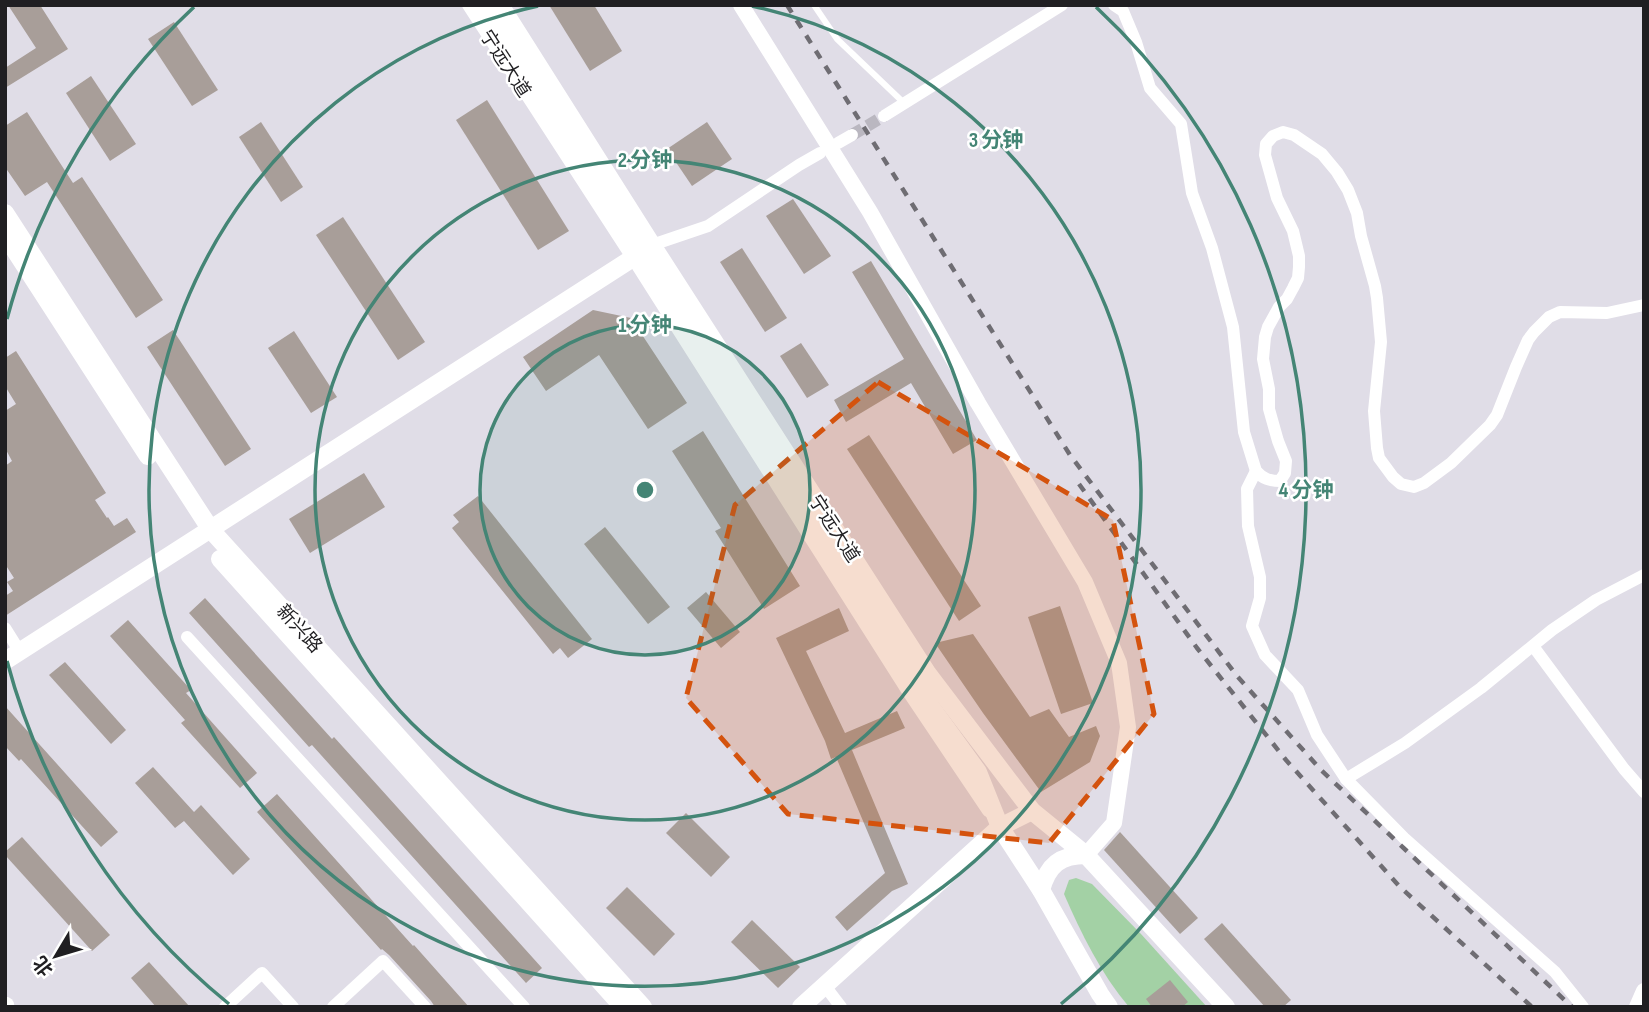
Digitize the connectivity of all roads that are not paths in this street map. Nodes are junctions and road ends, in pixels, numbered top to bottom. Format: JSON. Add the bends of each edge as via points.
{"nodes":[{"id":1,"x":468,"y":5,"type":"edge"},
{"id":2,"x":481,"y":5,"type":"edge"},
{"id":3,"x":500,"y":5,"type":"edge"},
{"id":4,"x":741,"y":5,"type":"edge"},
{"id":5,"x":814,"y":5,"type":"edge"},
{"id":6,"x":1062,"y":5,"type":"edge"},
{"id":7,"x":1114,"y":5,"type":"edge"},
{"id":8,"x":905,"y":103,"type":"junction"},
{"id":9,"x":884,"y":116,"type":"tunnel mouth"},
{"id":10,"x":852,"y":135,"type":"tunnel mouth"},
{"id":11,"x":838,"y":143,"type":"dead end"},
{"id":12,"x":820,"y":153,"type":"dead end"},
{"id":13,"x":5,"y":213,"type":"edge"},
{"id":14,"x":5,"y":236,"type":"edge"},
{"id":15,"x":642,"y":253,"type":"junction"},
{"id":16,"x":1644,"y":304,"type":"edge"},
{"id":17,"x":1256,"y":471,"type":"junction"},
{"id":18,"x":206,"y":534,"type":"junction"},
{"id":19,"x":1644,"y":575,"type":"edge"},
{"id":20,"x":5,"y":628,"type":"edge"},
{"id":21,"x":187,"y":637,"type":"dead end"},
{"id":22,"x":1533,"y":646,"type":"junction"},
{"id":23,"x":13,"y":657,"type":"edge"},
{"id":24,"x":1346,"y":779,"type":"junction"},
{"id":25,"x":1644,"y":792,"type":"edge"},
{"id":26,"x":1032,"y":811,"type":"junction"},
{"id":27,"x":1000,"y":827,"type":"junction"},
{"id":28,"x":1086,"y":855,"type":"junction"},
{"id":29,"x":1041,"y":890,"type":"junction"},
{"id":30,"x":825,"y":986,"type":"junction"},
{"id":31,"x":1644,"y":991,"type":"edge"},
{"id":32,"x":225,"y":1007,"type":"edge"},
{"id":33,"x":293,"y":1007,"type":"edge"},
{"id":34,"x":333,"y":1007,"type":"edge"},
{"id":35,"x":425,"y":1007,"type":"edge"},
{"id":36,"x":524,"y":1007,"type":"edge"},
{"id":37,"x":623,"y":1007,"type":"edge"},
{"id":38,"x":643,"y":1007,"type":"edge"},
{"id":39,"x":801,"y":1007,"type":"edge"},
{"id":40,"x":841,"y":1007,"type":"edge"},
{"id":41,"x":1110,"y":1007,"type":"edge"},
{"id":42,"x":1226,"y":1007,"type":"edge"},
{"id":43,"x":1583,"y":1007,"type":"edge"},
{"id":44,"x":1637,"y":1007,"type":"edge"}],
"edges":[{"from":1,"to":15,"type":"street","name":"宁远大道"},
{"from":2,"to":15,"type":"main road","name":"宁远大道"},
{"from":3,"to":15,"type":"main road","name":"宁远大道"},
{"from":4,"to":28,"type":"street","via":[[870,212],[1086,582],[1119,663],[1128,727],[1114,823]]},
{"from":5,"to":8,"type":"lane","via":[[837,39]]},
{"from":6,"to":8,"type":"street"},
{"from":7,"to":17,"type":"street","via":[[1123,11],[1150,88],[1181,124],[1192,193],[1233,327],[1244,432]]},
{"from":8,"to":9,"type":"street"},
{"from":10,"to":11,"type":"street"},
{"from":12,"to":15,"type":"street","via":[[708,226]]},
{"from":13,"to":18,"type":"main road","name":"新兴路"},
{"from":14,"to":18,"type":"main road","name":"新兴路"},
{"from":15,"to":18,"type":"main road"},
{"from":15,"to":26,"type":"main road","name":"宁远大道","via":[[928,674]]},
{"from":15,"to":27,"type":"main road","name":"宁远大道","via":[[913,682],[978,772]]},
{"from":16,"to":17,"type":"street","via":[[1607,313],[1560,312],[1549,317],[1528,340],[1490,425],[1424,483],[1414,487],[1401,484],[1379,458],[1377,448],[1374,411],[1381,342],[1376,286],[1357,213],[1348,190],[1322,154],[1294,135],[1283,132],[1273,136],[1265,155],[1277,198],[1293,231],[1300,267],[1293,288],[1268,327],[1263,359],[1269,409],[1286,461],[1285,473],[1280,481],[1269,481]]},
{"from":17,"to":24,"type":"street","via":[[1247,489],[1248,526],[1260,577],[1252,626],[1265,655],[1298,690],[1317,736]]},
{"from":18,"to":23,"type":"main road"},
{"from":18,"to":37,"type":"main road","name":"新兴路"},
{"from":18,"to":38,"type":"main road","name":"新兴路"},
{"from":19,"to":22,"type":"street","via":[[1596,600]]},
{"from":20,"to":23,"type":"street"},
{"from":21,"to":36,"type":"street"},
{"from":22,"to":24,"type":"street","via":[[1416,735]]},
{"from":22,"to":25,"type":"street"},
{"from":24,"to":43,"type":"street","via":[[1404,838],[1555,972]]},
{"from":26,"to":27,"type":"main road"},
{"from":26,"to":28,"type":"main road","name":"宁远大道"},
{"from":27,"to":29,"type":"main road","name":"宁远大道"},
{"from":27,"to":30,"type":"main road"},
{"from":28,"to":29,"type":"main road","via":[[1061,859],[1051,867]]},
{"from":28,"to":42,"type":"main road","name":"宁远大道"},
{"from":29,"to":41,"type":"main road","name":"宁远大道"},
{"from":30,"to":39,"type":"main road"},
{"from":30,"to":40,"type":"street"},
{"from":31,"to":44,"type":"street"},
{"from":32,"to":33,"type":"street","via":[[262,973]]},
{"from":34,"to":35,"type":"street","via":[[383,961]]}]}
